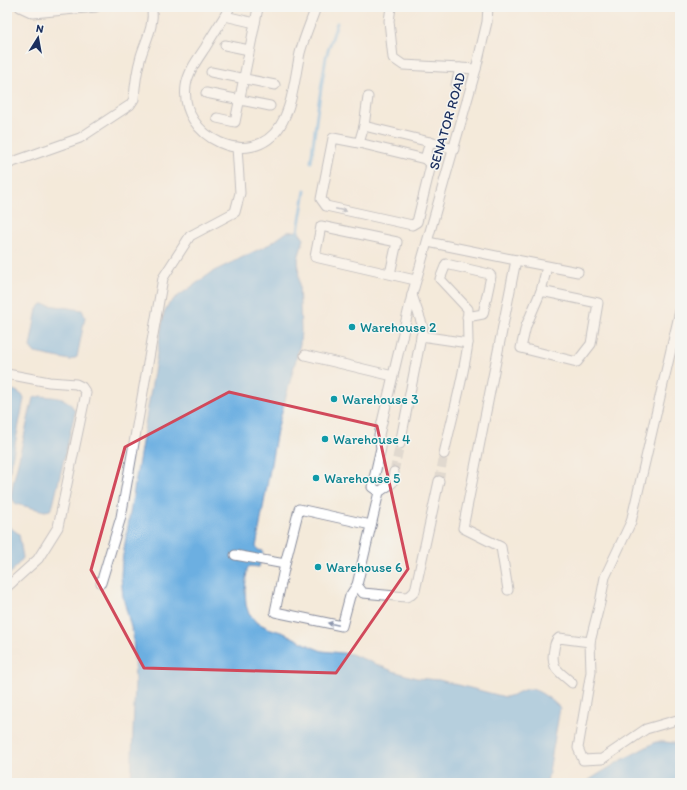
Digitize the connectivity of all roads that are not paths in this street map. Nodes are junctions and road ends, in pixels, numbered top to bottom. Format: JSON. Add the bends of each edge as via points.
{"nodes":[{"id":1,"x":20,"y":7,"type":"edge"},
{"id":2,"x":96,"y":7,"type":"edge"},
{"id":3,"x":152,"y":7,"type":"edge"},
{"id":4,"x":230,"y":7,"type":"edge"},
{"id":5,"x":316,"y":7,"type":"edge"},
{"id":6,"x":391,"y":7,"type":"edge"},
{"id":7,"x":488,"y":7,"type":"edge"},
{"id":8,"x":258,"y":8,"type":"dead end"},
{"id":9,"x":225,"y":16,"type":"junction"},
{"id":10,"x":255,"y":23,"type":"junction"},
{"id":11,"x":226,"y":45,"type":"dead end"},
{"id":12,"x":249,"y":50,"type":"junction"},
{"id":13,"x":460,"y":68,"type":"junction"},
{"id":14,"x":476,"y":69,"type":"junction"},
{"id":15,"x":211,"y":72,"type":"dead end"},
{"id":16,"x":244,"y":78,"type":"junction"},
{"id":17,"x":275,"y":85,"type":"dead end"},
{"id":18,"x":456,"y":85,"type":"dead end"},
{"id":19,"x":206,"y":93,"type":"dead end"},
{"id":20,"x":368,"y":97,"type":"dead end"},
{"id":21,"x":239,"y":100,"type":"junction"},
{"id":22,"x":270,"y":106,"type":"dead end"},
{"id":23,"x":217,"y":118,"type":"dead end"},
{"id":24,"x":364,"y":126,"type":"junction"},
{"id":25,"x":430,"y":142,"type":"junction"},
{"id":26,"x":359,"y":143,"type":"junction"},
{"id":27,"x":236,"y":147,"type":"junction"},
{"id":28,"x":454,"y":149,"type":"junction"},
{"id":29,"x":425,"y":159,"type":"junction"},
{"id":30,"x":7,"y":164,"type":"edge"},
{"id":31,"x":428,"y":242,"type":"junction"},
{"id":32,"x":516,"y":260,"type":"junction"},
{"id":33,"x":547,"y":267,"type":"junction"},
{"id":34,"x":578,"y":272,"type":"dead end"},
{"id":35,"x":390,"y":274,"type":"junction"},
{"id":36,"x":416,"y":280,"type":"junction"},
{"id":37,"x":541,"y":291,"type":"junction"},
{"id":38,"x":412,"y":295,"type":"junction"},
{"id":39,"x":680,"y":311,"type":"edge"},
{"id":40,"x":468,"y":317,"type":"junction"},
{"id":41,"x":421,"y":336,"type":"junction"},
{"id":42,"x":468,"y":343,"type":"junction"},
{"id":43,"x":305,"y":355,"type":"dead end"},
{"id":44,"x":7,"y":374,"type":"edge"},
{"id":45,"x":393,"y":376,"type":"junction"},
{"id":46,"x":400,"y":444,"type":"tunnel mouth"},
{"id":47,"x":444,"y":454,"type":"tunnel mouth"},
{"id":48,"x":394,"y":472,"type":"tunnel mouth"},
{"id":49,"x":439,"y":481,"type":"tunnel mouth"},
{"id":50,"x":380,"y":492,"type":"junction"},
{"id":51,"x":371,"y":525,"type":"junction"},
{"id":52,"x":235,"y":554,"type":"dead end"},
{"id":53,"x":285,"y":564,"type":"junction"},
{"id":54,"x":101,"y":583,"type":"dead end"},
{"id":55,"x":356,"y":585,"type":"junction"},
{"id":56,"x":7,"y":588,"type":"edge"},
{"id":57,"x":508,"y":590,"type":"dead end"},
{"id":58,"x":590,"y":642,"type":"junction"},
{"id":59,"x":572,"y":683,"type":"dead end"},
{"id":60,"x":680,"y":720,"type":"edge"}],
"edges":[{"from":1,"to":2,"type":"street","via":[[33,13]]},
{"from":3,"to":30,"type":"street","via":[[151,30],[142,55],[134,99],[130,105],[80,138]]},
{"from":4,"to":9,"type":"street"},
{"from":5,"to":27,"type":"street","via":[[301,51],[289,105],[280,127],[264,141],[251,147]]},
{"from":6,"to":13,"type":"street","via":[[389,21],[393,58],[404,65]]},
{"from":7,"to":14,"type":"street","name":"SENATOR ROAD"},
{"from":8,"to":10,"type":"street"},
{"from":9,"to":10,"type":"street"},
{"from":9,"to":27,"type":"street","via":[[190,72],[186,100],[188,112],[197,127],[221,143]]},
{"from":10,"to":12,"type":"street"},
{"from":11,"to":12,"type":"street"},
{"from":12,"to":16,"type":"street"},
{"from":13,"to":14,"type":"street"},
{"from":13,"to":18,"type":"street"},
{"from":14,"to":28,"type":"street","name":"SENATOR ROAD"},
{"from":15,"to":16,"type":"street"},
{"from":16,"to":17,"type":"street"},
{"from":16,"to":21,"type":"street"},
{"from":19,"to":21,"type":"street"},
{"from":20,"to":24,"type":"street"},
{"from":21,"to":22,"type":"street"},
{"from":21,"to":23,"type":"street","via":[[235,122]]},
{"from":24,"to":25,"type":"street"},
{"from":24,"to":26,"type":"street"},
{"from":25,"to":28,"type":"street"},
{"from":25,"to":29,"type":"street"},
{"from":26,"to":29,"type":"street"},
{"from":26,"to":29,"type":"street","one_way":true,"via":[[333,138],[321,199],[326,206],[412,225],[417,222],[431,165]]},
{"from":27,"to":54,"type":"street","via":[[240,193],[235,212],[190,236],[163,278],[121,517]]},
{"from":28,"to":31,"type":"street","name":"SENATOR ROAD"},
{"from":31,"to":32,"type":"street"},
{"from":31,"to":36,"type":"street","name":"SENATOR ROAD"},
{"from":32,"to":33,"type":"street"},
{"from":32,"to":57,"type":"street","via":[[463,528],[501,547]]},
{"from":33,"to":34,"type":"street"},
{"from":33,"to":37,"type":"street"},
{"from":35,"to":35,"type":"street","via":[[315,257],[321,226],[397,242]]},
{"from":35,"to":36,"type":"street"},
{"from":36,"to":38,"type":"street","name":"SENATOR ROAD"},
{"from":37,"to":37,"type":"street","via":[[526,326],[521,348],[577,362],[591,344],[598,303]]},
{"from":38,"to":41,"type":"street","via":[[423,327]]},
{"from":38,"to":45,"type":"street","name":"SENATOR ROAD"},
{"from":39,"to":58,"type":"street","via":[[630,522],[605,577]]},
{"from":40,"to":40,"type":"street","via":[[468,309],[440,279],[446,264],[489,274],[491,279],[484,314]]},
{"from":40,"to":42,"type":"street"},
{"from":41,"to":42,"type":"street"},
{"from":41,"to":46,"type":"street"},
{"from":42,"to":47,"type":"street","via":[[457,406]]},
{"from":43,"to":45,"type":"street"},
{"from":44,"to":56,"type":"street","via":[[48,382],[76,384],[86,393],[58,527],[38,559]]},
{"from":45,"to":50,"type":"street","name":"SENATOR ROAD","via":[[379,435],[381,448],[372,487]]},
{"from":48,"to":50,"type":"street","via":[[392,483]]},
{"from":49,"to":55,"type":"street","via":[[415,591],[406,597],[363,593]]},
{"from":50,"to":51,"type":"street"},
{"from":51,"to":53,"type":"street","via":[[299,509]]},
{"from":51,"to":55,"type":"street"},
{"from":52,"to":53,"type":"street"},
{"from":55,"to":53,"type":"street","one_way":true,"via":[[350,596],[342,626],[275,612]]},
{"from":58,"to":59,"type":"street","via":[[559,638],[555,642],[552,660],[554,666]]},
{"from":58,"to":60,"type":"street","via":[[591,672],[578,748],[583,760],[602,759],[646,729]]}]}
